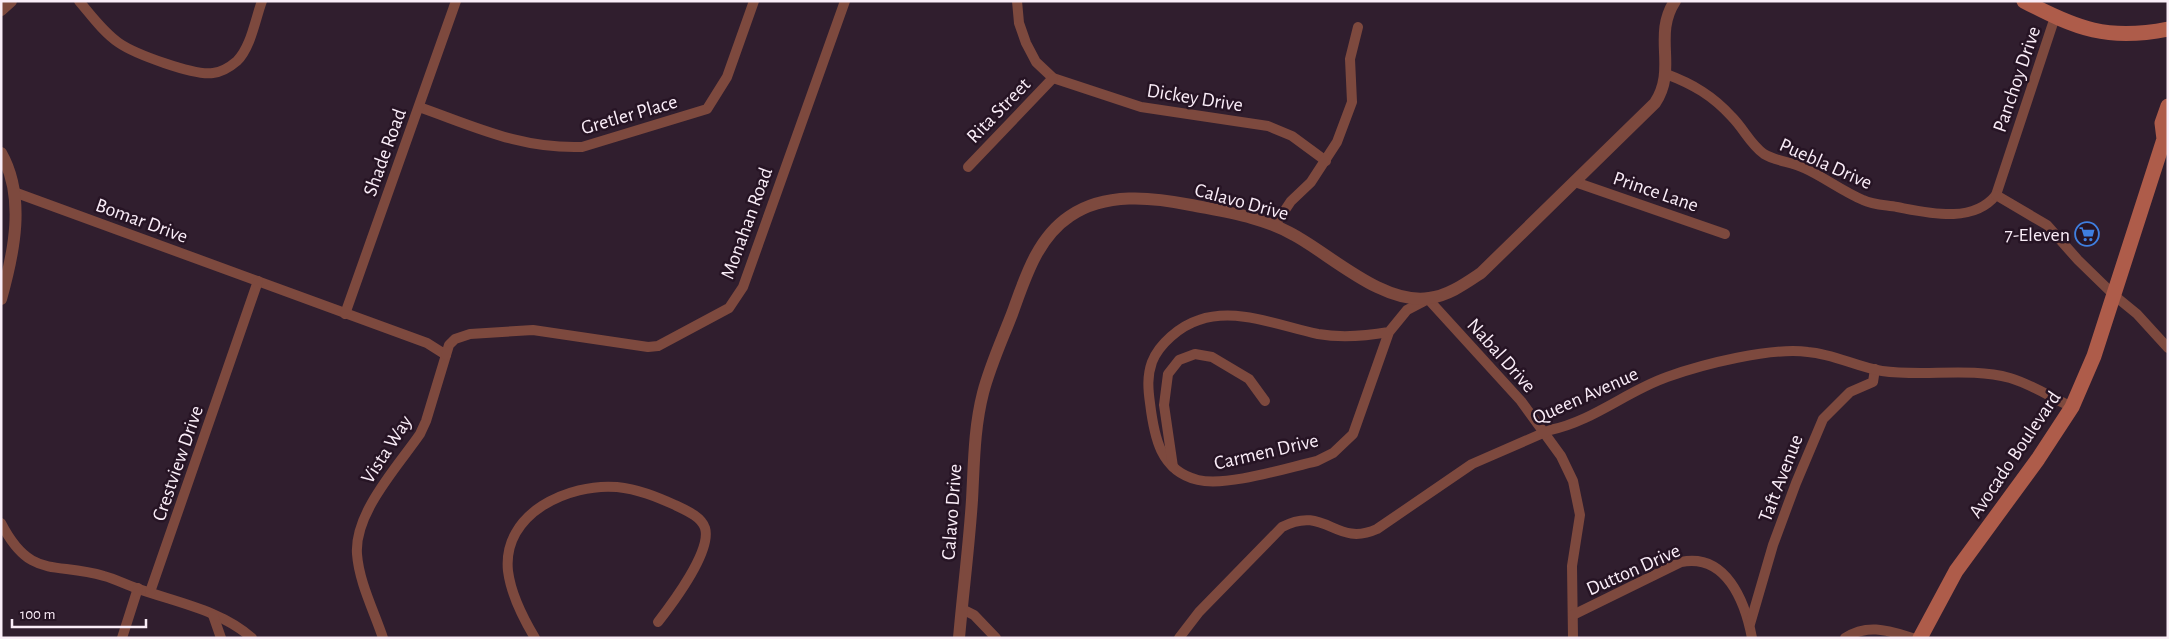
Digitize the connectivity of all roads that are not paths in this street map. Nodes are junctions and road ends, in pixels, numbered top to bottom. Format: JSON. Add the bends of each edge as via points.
{"nodes":[{"id":1,"x":11,"y":1,"type":"edge"},
{"id":2,"x":79,"y":1,"type":"edge"},
{"id":3,"x":262,"y":1,"type":"edge"},
{"id":4,"x":456,"y":1,"type":"edge"},
{"id":5,"x":754,"y":1,"type":"edge"},
{"id":6,"x":845,"y":1,"type":"edge"},
{"id":7,"x":1016,"y":1,"type":"edge"},
{"id":8,"x":1675,"y":1,"type":"edge"},
{"id":9,"x":2024,"y":1,"type":"edge"},
{"id":10,"x":1,"y":10,"type":"edge"},
{"id":11,"x":2055,"y":17,"type":"junction"},
{"id":12,"x":1358,"y":27,"type":"dead end"},
{"id":13,"x":2168,"y":30,"type":"edge"},
{"id":14,"x":1666,"y":74,"type":"junction"},
{"id":15,"x":1053,"y":78,"type":"junction"},
{"id":16,"x":2168,"y":106,"type":"edge"},
{"id":17,"x":419,"y":107,"type":"junction"},
{"id":18,"x":2166,"y":138,"type":"edge"},
{"id":19,"x":1,"y":153,"type":"edge"},
{"id":20,"x":1326,"y":161,"type":"junction"},
{"id":21,"x":968,"y":167,"type":"dead end"},
{"id":22,"x":1575,"y":182,"type":"junction"},
{"id":23,"x":14,"y":192,"type":"junction"},
{"id":24,"x":1996,"y":195,"type":"junction"},
{"id":25,"x":1275,"y":225,"type":"junction"},
{"id":26,"x":1725,"y":234,"type":"dead end"},
{"id":27,"x":258,"y":281,"type":"junction"},
{"id":28,"x":2115,"y":296,"type":"junction"},
{"id":29,"x":1428,"y":298,"type":"junction"},
{"id":30,"x":1,"y":299,"type":"edge"},
{"id":31,"x":345,"y":314,"type":"junction"},
{"id":32,"x":1389,"y":332,"type":"junction"},
{"id":33,"x":2168,"y":348,"type":"edge"},
{"id":34,"x":446,"y":355,"type":"junction"},
{"id":35,"x":1875,"y":370,"type":"junction"},
{"id":36,"x":1265,"y":401,"type":"dead end"},
{"id":37,"x":2072,"y":407,"type":"junction"},
{"id":38,"x":1545,"y":432,"type":"junction"},
{"id":39,"x":1173,"y":467,"type":"junction"},
{"id":40,"x":1,"y":523,"type":"edge"},
{"id":41,"x":138,"y":588,"type":"junction"},
{"id":42,"x":150,"y":592,"type":"junction"},
{"id":43,"x":962,"y":609,"type":"junction"},
{"id":44,"x":213,"y":615,"type":"junction"},
{"id":45,"x":1572,"y":615,"type":"junction"},
{"id":46,"x":658,"y":622,"type":"dead end"},
{"id":47,"x":1750,"y":624,"type":"junction"},
{"id":48,"x":122,"y":638,"type":"edge"},
{"id":49,"x":221,"y":638,"type":"edge"},
{"id":50,"x":252,"y":638,"type":"edge"},
{"id":51,"x":383,"y":638,"type":"edge"},
{"id":52,"x":535,"y":638,"type":"edge"},
{"id":53,"x":959,"y":638,"type":"edge"},
{"id":54,"x":996,"y":638,"type":"edge"},
{"id":55,"x":1180,"y":638,"type":"edge"},
{"id":56,"x":1573,"y":638,"type":"edge"},
{"id":57,"x":1752,"y":638,"type":"edge"},
{"id":58,"x":1845,"y":638,"type":"edge"},
{"id":59,"x":1913,"y":638,"type":"edge"},
{"id":60,"x":1920,"y":638,"type":"edge"}],
"edges":[{"from":1,"to":10,"type":"street"},
{"from":2,"to":3,"type":"street","via":[[105,31],[126,47],[206,73],[221,71],[238,59],[246,48]]},
{"from":4,"to":17,"type":"street","name":"Shade Road"},
{"from":5,"to":17,"type":"street","name":"Gretler Place","via":[[727,77],[707,109],[582,147],[568,148],[516,142]]},
{"from":6,"to":34,"type":"street","name":"Monahan Road","via":[[743,287],[729,308],[658,346],[533,330],[470,334],[454,339]]},
{"from":7,"to":15,"type":"street","via":[[1026,43],[1036,62]]},
{"from":8,"to":14,"type":"street","name":"Calavo Drive","via":[[1663,32]]},
{"from":9,"to":11,"type":"main road"},
{"from":11,"to":13,"type":"main road","via":[[2114,35]]},
{"from":11,"to":24,"type":"street","name":"Panchoy Drive"},
{"from":12,"to":20,"type":"street","via":[[1350,59],[1352,102]]},
{"from":14,"to":22,"type":"street","name":"Calavo Drive","via":[[1655,103]]},
{"from":14,"to":24,"type":"street","name":"Puebla Drive","via":[[1692,83],[1707,94],[1733,117],[1750,141],[1766,155],[1823,177],[1866,202],[1936,214],[1962,213],[1989,204]]},
{"from":15,"to":20,"type":"street","name":"Dickey Drive","via":[[1141,107],[1268,126],[1292,136]]},
{"from":15,"to":21,"type":"street","name":"Rita Street"},
{"from":16,"to":18,"type":"main road","name":"Avocado Boulevard","via":[[2162,123]]},
{"from":17,"to":31,"type":"street","name":"Shade Road"},
{"from":18,"to":28,"type":"main road","name":"Avocado Boulevard"},
{"from":19,"to":23,"type":"street","via":[[11,170]]},
{"from":20,"to":25,"type":"street"},
{"from":22,"to":26,"type":"street","name":"Prince Lane"},
{"from":22,"to":29,"type":"street","name":"Calavo Drive","via":[[1480,272],[1466,283]]},
{"from":23,"to":27,"type":"street","name":"Bomar Drive"},
{"from":23,"to":30,"type":"street","via":[[15,231]]},
{"from":24,"to":28,"type":"street","via":[[2047,225]]},
{"from":25,"to":29,"type":"street","name":"Calavo Drive","via":[[1377,287],[1402,295]]},
{"from":25,"to":43,"type":"street","name":"Calavo Drive","via":[[1184,204],[1122,199],[1104,201],[1070,216],[1041,245],[1023,282],[982,395],[974,438]]},
{"from":27,"to":31,"type":"street"},
{"from":27,"to":42,"type":"street","name":"Crestview Drive"},
{"from":28,"to":33,"type":"street","via":[[2137,314]]},
{"from":28,"to":37,"type":"main road","name":"Avocado Boulevard","via":[[2090,368]]},
{"from":29,"to":32,"type":"street","name":"Carmen Drive","via":[[1407,310]]},
{"from":29,"to":38,"type":"street","name":"Nabal Drive"},
{"from":31,"to":34,"type":"street","via":[[427,343]]},
{"from":32,"to":39,"type":"street","name":"Carmen Drive","via":[[1353,434],[1333,453],[1317,461],[1222,482],[1196,480]]},
{"from":32,"to":39,"type":"street","name":"Carmen Drive","via":[[1338,336],[1248,317],[1198,320],[1170,338],[1152,362],[1148,381],[1153,435]]},
{"from":34,"to":51,"type":"street","name":"Vista Way","via":[[420,434],[370,505],[358,538],[361,572]]},
{"from":35,"to":37,"type":"street","name":"Queen Avenue","via":[[1986,374],[2011,379]]},
{"from":35,"to":38,"type":"street","name":"Queen Avenue","via":[[1807,351],[1783,351],[1740,359],[1665,378],[1600,412]]},
{"from":35,"to":47,"type":"street","name":"Taft Avenue","via":[[1873,382],[1850,392],[1823,419],[1773,545]]},
{"from":36,"to":39,"type":"street","via":[[1249,379],[1212,357],[1195,354],[1179,360],[1168,374],[1164,405]]},
{"from":37,"to":60,"type":"main road","name":"Avocado Boulevard","via":[[1956,571]]},
{"from":38,"to":45,"type":"street","name":"Nabal Drive","via":[[1574,481],[1580,515],[1572,566]]},
{"from":38,"to":55,"type":"street","name":"Queen Avenue","via":[[1472,464],[1363,535],[1350,535],[1314,520],[1294,521],[1282,527],[1199,612]]},
{"from":40,"to":41,"type":"street","via":[[20,551],[41,564],[102,575]]},
{"from":41,"to":42,"type":"street"},
{"from":41,"to":48,"type":"street"},
{"from":42,"to":44,"type":"street"},
{"from":43,"to":53,"type":"street","name":"Calavo Drive"},
{"from":43,"to":54,"type":"street","via":[[974,615]]},
{"from":44,"to":49,"type":"street"},
{"from":44,"to":50,"type":"street","via":[[238,625]]},
{"from":45,"to":47,"type":"street","name":"Dutton Drive","via":[[1681,562],[1696,560],[1711,564],[1727,576]]},
{"from":45,"to":56,"type":"street","name":"Nabal Drive"},
{"from":46,"to":52,"type":"street","via":[[680,594],[697,561],[705,540],[705,528],[688,511],[667,501],[630,489],[596,487],[574,491],[553,500],[530,515],[518,529],[509,552],[508,570],[516,600]]},
{"from":47,"to":57,"type":"street","name":"Dutton Drive"},
{"from":58,"to":59,"type":"street","via":[[1861,630],[1876,628]]}]}
